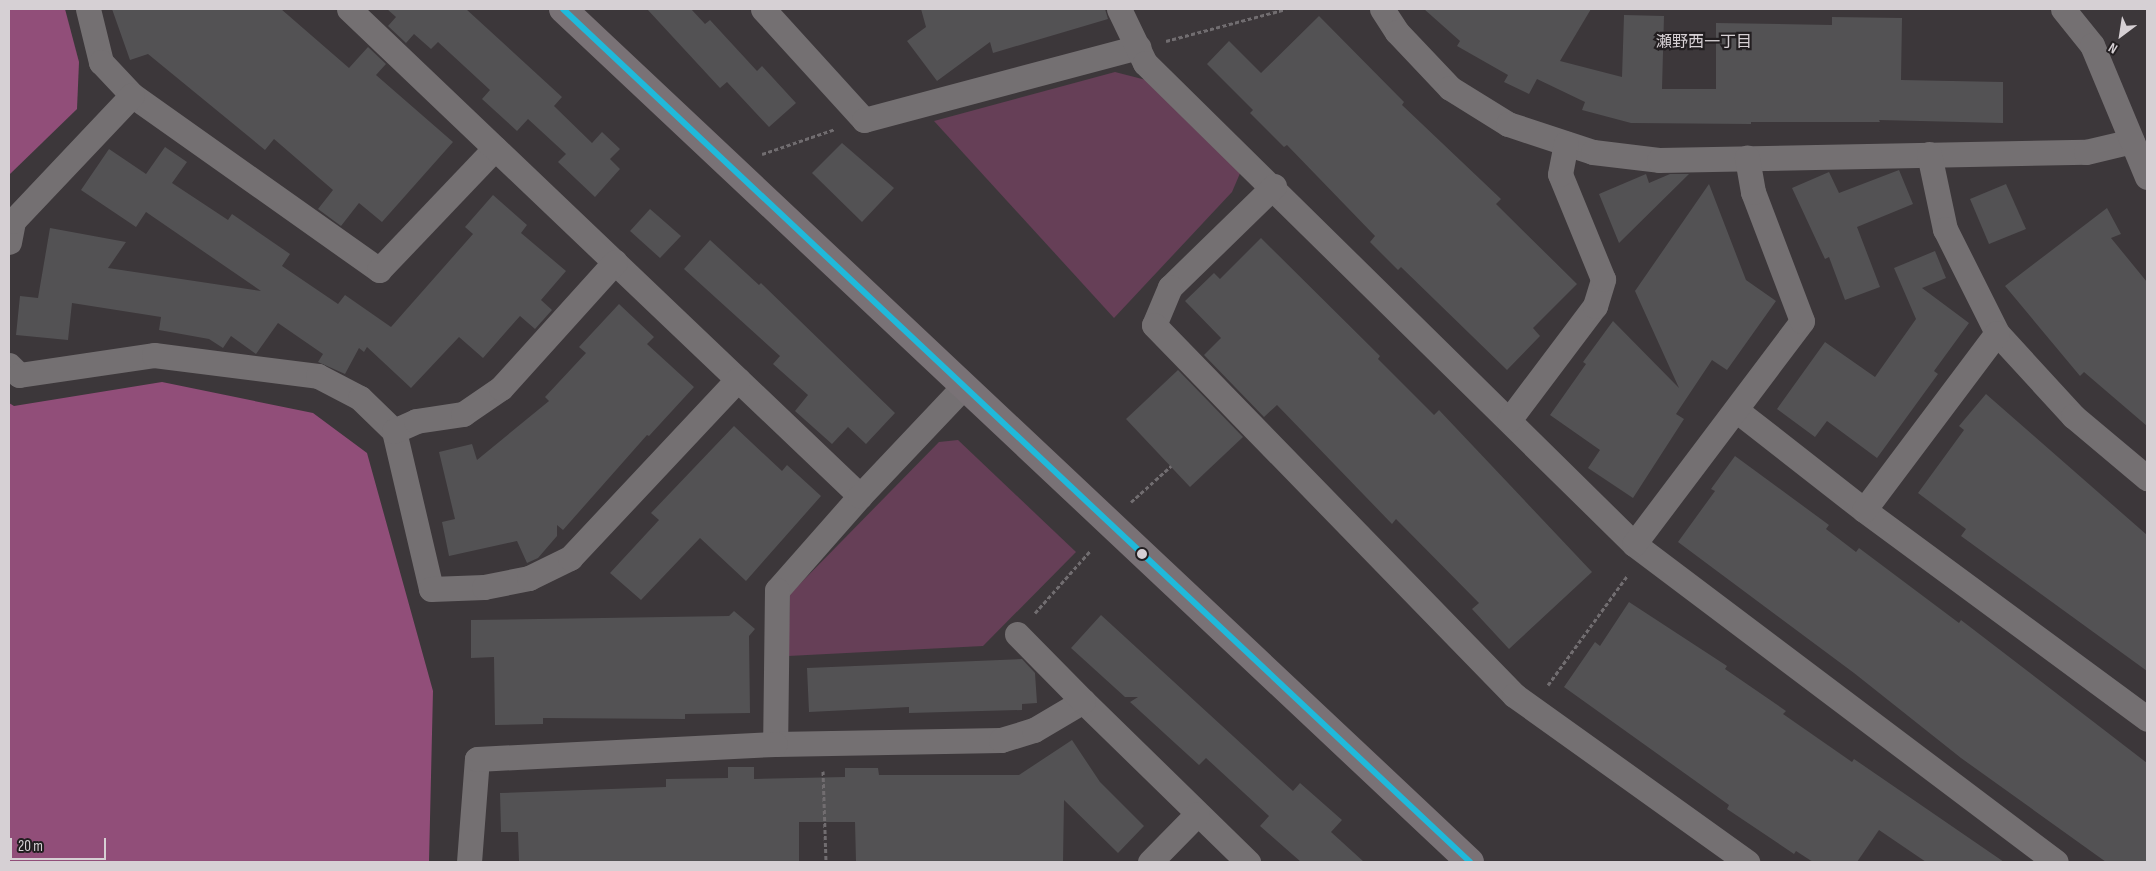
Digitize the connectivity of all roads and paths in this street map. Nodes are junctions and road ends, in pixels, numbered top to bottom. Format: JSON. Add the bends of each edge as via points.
{"nodes":[{"id":1,"x":88,"y":9,"type":"edge"},
{"id":2,"x":349,"y":9,"type":"edge"},
{"id":3,"x":563,"y":9,"type":"edge"},
{"id":4,"x":763,"y":9,"type":"edge"},
{"id":5,"x":1118,"y":9,"type":"edge"},
{"id":6,"x":1286,"y":9,"type":"edge"},
{"id":7,"x":1382,"y":9,"type":"edge"},
{"id":8,"x":2063,"y":9,"type":"edge"},
{"id":9,"x":1138,"y":47,"type":"junction"},
{"id":10,"x":132,"y":95,"type":"junction"},
{"id":11,"x":864,"y":120,"type":"junction"},
{"id":12,"x":2132,"y":141,"type":"junction"},
{"id":13,"x":1566,"y":144,"type":"junction"},
{"id":14,"x":495,"y":148,"type":"junction"},
{"id":15,"x":762,"y":154,"type":"dead end"},
{"id":16,"x":1929,"y":154,"type":"junction"},
{"id":17,"x":1747,"y":158,"type":"junction"},
{"id":18,"x":2147,"y":177,"type":"edge"},
{"id":19,"x":1274,"y":186,"type":"junction"},
{"id":20,"x":9,"y":242,"type":"edge"},
{"id":21,"x":615,"y":262,"type":"junction"},
{"id":22,"x":1997,"y":334,"type":"junction"},
{"id":23,"x":9,"y":365,"type":"edge"},
{"id":24,"x":738,"y":379,"type":"junction"},
{"id":25,"x":964,"y":386,"type":"junction"},
{"id":26,"x":1736,"y":410,"type":"junction"},
{"id":27,"x":1509,"y":420,"type":"junction"},
{"id":28,"x":394,"y":431,"type":"junction"},
{"id":29,"x":1171,"y":466,"type":"dead end"},
{"id":30,"x":2147,"y":478,"type":"edge"},
{"id":31,"x":860,"y":496,"type":"junction"},
{"id":32,"x":1132,"y":502,"type":"dead end"},
{"id":33,"x":1864,"y":510,"type":"junction"},
{"id":34,"x":1639,"y":549,"type":"junction"},
{"id":35,"x":1091,"y":550,"type":"dead end"},
{"id":36,"x":1017,"y":634,"type":"joint"},
{"id":37,"x":1083,"y":701,"type":"junction"},
{"id":38,"x":1531,"y":708,"type":"junction"},
{"id":39,"x":2147,"y":720,"type":"edge"},
{"id":40,"x":822,"y":742,"type":"junction"},
{"id":41,"x":775,"y":744,"type":"junction"},
{"id":42,"x":1197,"y":814,"type":"junction"},
{"id":43,"x":469,"y":862,"type":"edge"},
{"id":44,"x":826,"y":862,"type":"edge"},
{"id":45,"x":1150,"y":862,"type":"edge"},
{"id":46,"x":1248,"y":862,"type":"edge"},
{"id":47,"x":1470,"y":862,"type":"edge"},
{"id":48,"x":1747,"y":862,"type":"edge"},
{"id":49,"x":2056,"y":862,"type":"edge"}],
"edges":[{"from":1,"to":10,"type":"street","via":[[101,62]]},
{"from":2,"to":14,"type":"street"},
{"from":3,"to":25,"type":"street"},
{"from":4,"to":11,"type":"street"},
{"from":5,"to":9,"type":"street"},
{"from":6,"to":9,"type":"path"},
{"from":7,"to":13,"type":"street","via":[[1397,32],[1450,88],[1508,124]]},
{"from":8,"to":12,"type":"street","via":[[2092,45]]},
{"from":9,"to":11,"type":"street"},
{"from":9,"to":19,"type":"street","via":[[1145,63]]},
{"from":10,"to":14,"type":"street","via":[[379,270]]},
{"from":10,"to":20,"type":"street","via":[[13,221]]},
{"from":11,"to":15,"type":"path"},
{"from":12,"to":16,"type":"street","via":[[2086,152]]},
{"from":12,"to":18,"type":"street"},
{"from":13,"to":17,"type":"street","via":[[1593,152],[1659,160]]},
{"from":13,"to":27,"type":"street","via":[[1560,174],[1603,279],[1595,306]]},
{"from":14,"to":21,"type":"street"},
{"from":16,"to":17,"type":"street"},
{"from":16,"to":22,"type":"street","via":[[1945,229]]},
{"from":17,"to":26,"type":"street","via":[[1753,192],[1802,321]]},
{"from":19,"to":27,"type":"street"},
{"from":19,"to":38,"type":"street","via":[[1170,287],[1154,326],[1514,695]]},
{"from":21,"to":24,"type":"street"},
{"from":21,"to":28,"type":"street","via":[[501,388],[463,414],[416,421]]},
{"from":22,"to":30,"type":"street","via":[[2073,416]]},
{"from":22,"to":33,"type":"street"},
{"from":23,"to":28,"type":"street","via":[[19,375],[154,355],[318,376],[360,398]]},
{"from":24,"to":28,"type":"street","via":[[570,558],[530,578],[484,587],[430,589]]},
{"from":24,"to":31,"type":"street"},
{"from":25,"to":31,"type":"street"},
{"from":25,"to":47,"type":"street"},
{"from":26,"to":33,"type":"street"},
{"from":26,"to":34,"type":"street"},
{"from":27,"to":34,"type":"street"},
{"from":29,"to":32,"type":"path"},
{"from":31,"to":41,"type":"street","via":[[777,590]]},
{"from":33,"to":39,"type":"street"},
{"from":34,"to":38,"type":"path"},
{"from":34,"to":49,"type":"street"},
{"from":35,"to":36,"type":"path"},
{"from":36,"to":37,"type":"street"},
{"from":37,"to":40,"type":"street","via":[[1034,730],[1001,740]]},
{"from":37,"to":42,"type":"street"},
{"from":38,"to":48,"type":"street"},
{"from":40,"to":41,"type":"street"},
{"from":40,"to":44,"type":"path"},
{"from":41,"to":43,"type":"street","via":[[477,759]]},
{"from":42,"to":45,"type":"street"},
{"from":42,"to":46,"type":"street"}]}
